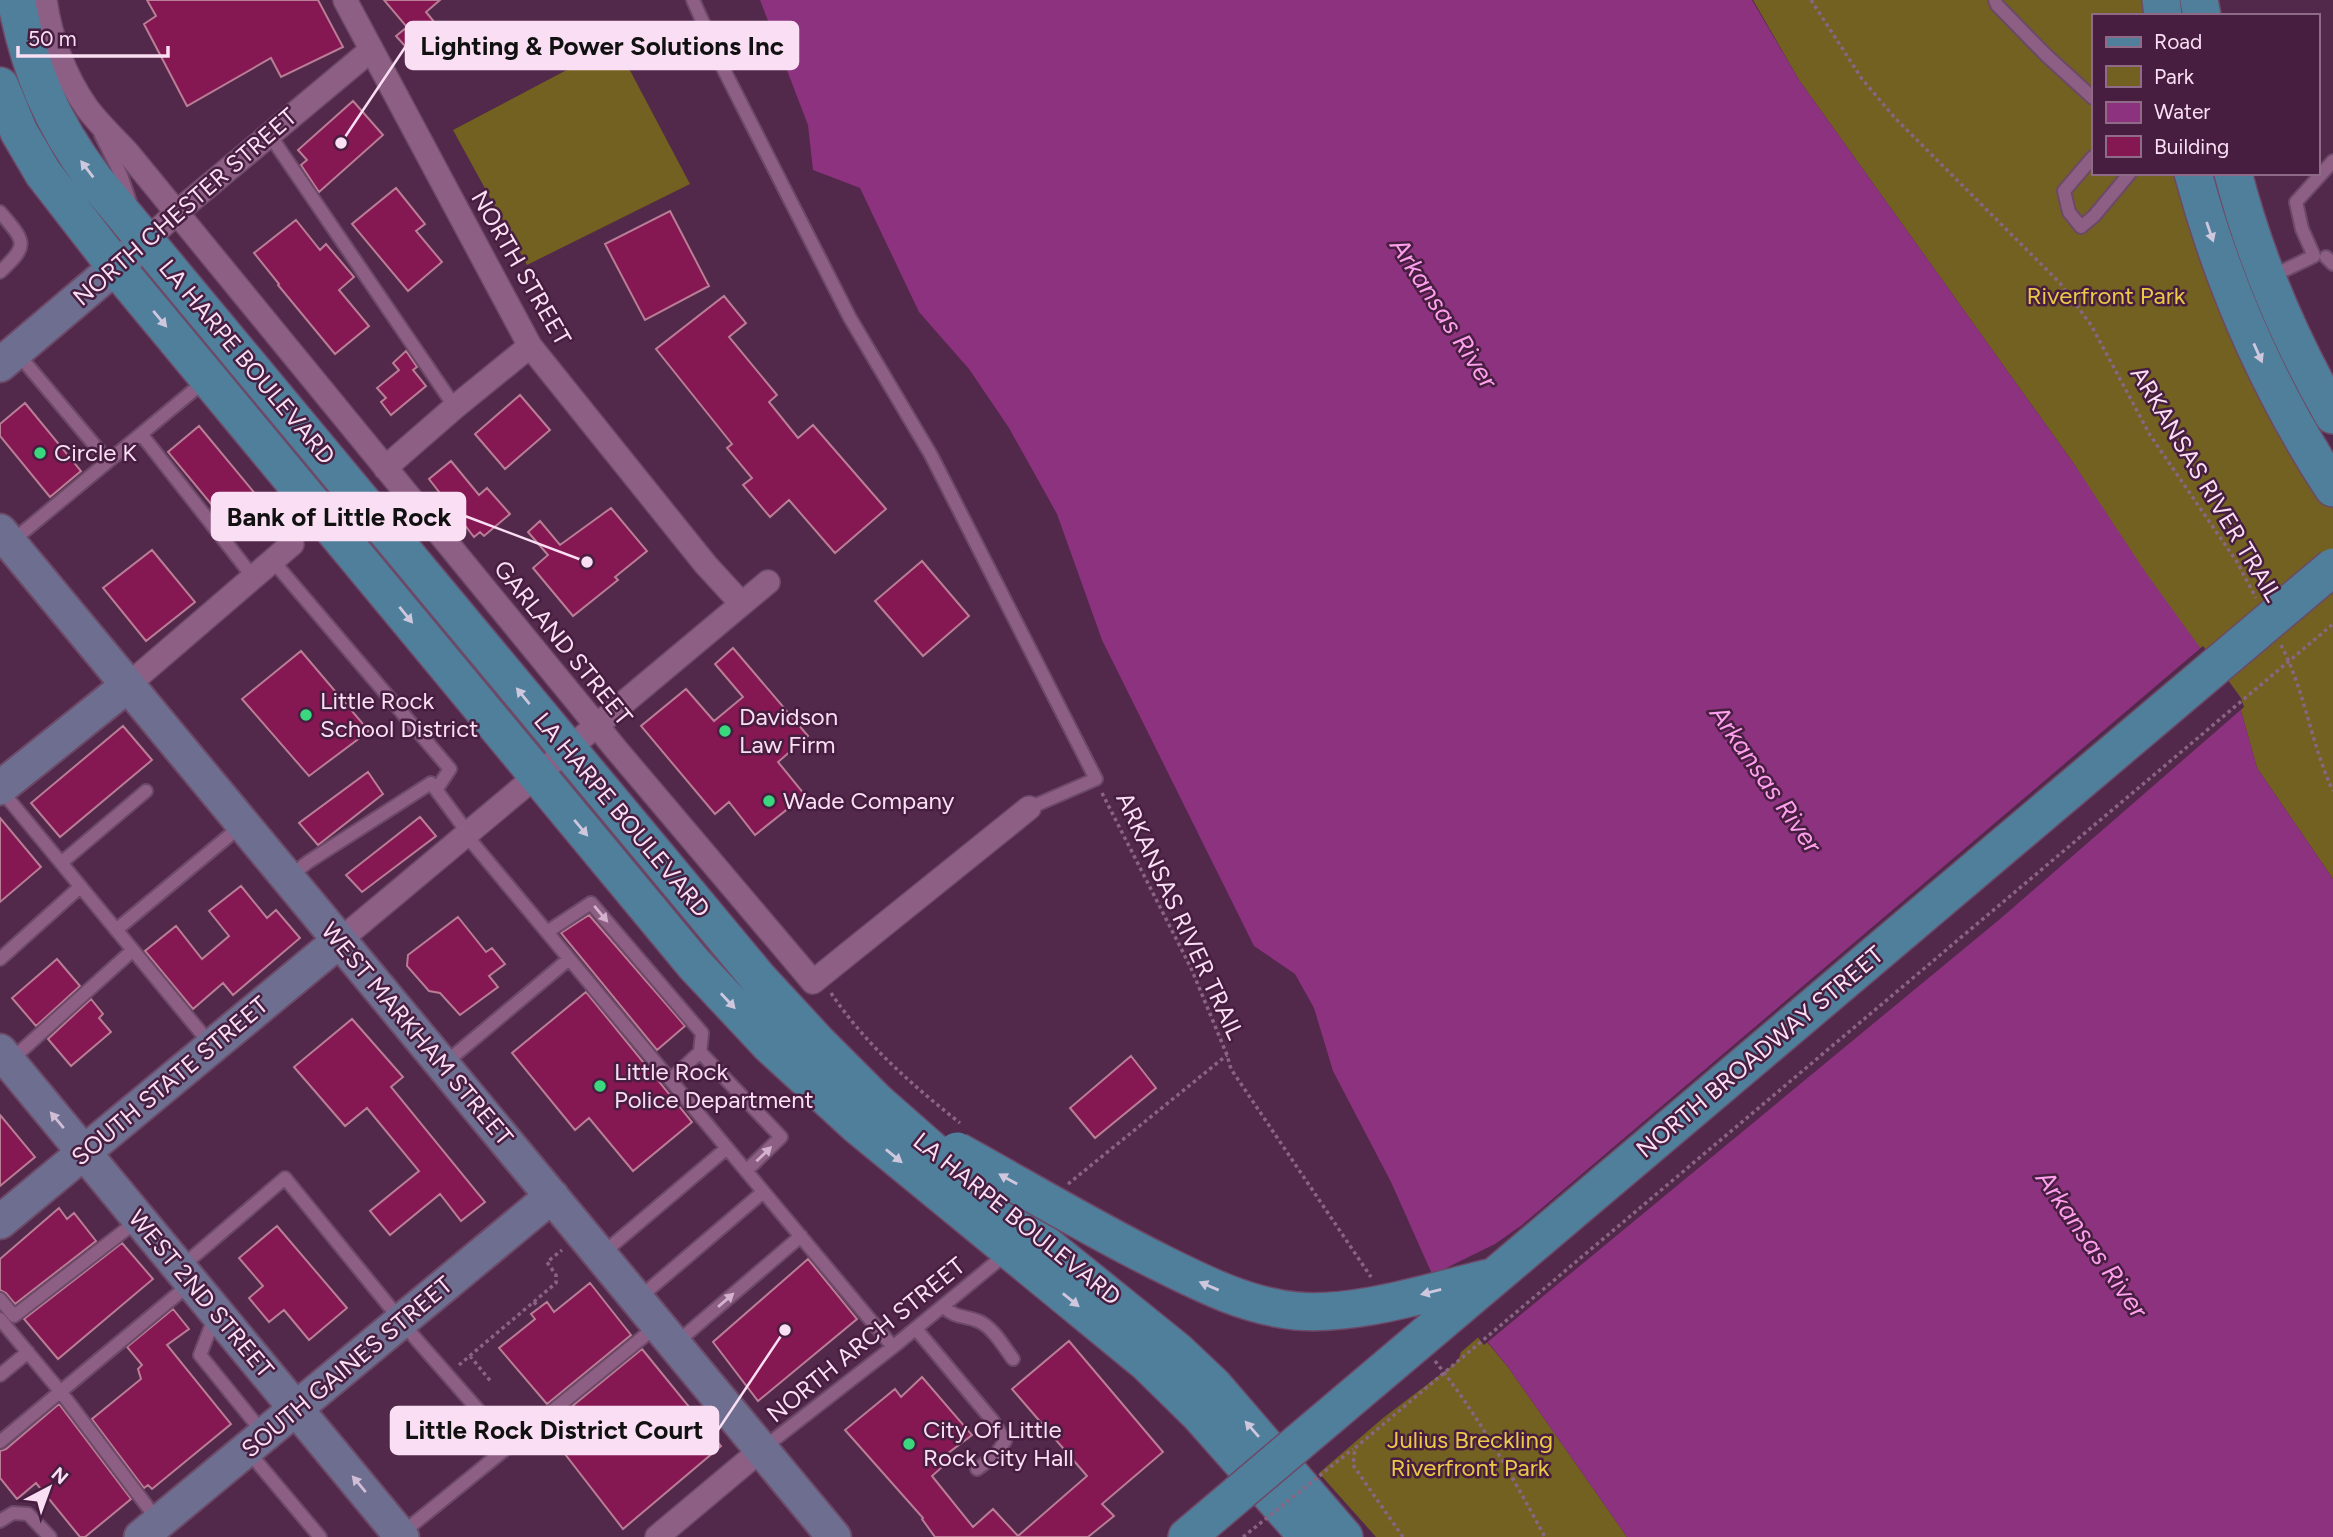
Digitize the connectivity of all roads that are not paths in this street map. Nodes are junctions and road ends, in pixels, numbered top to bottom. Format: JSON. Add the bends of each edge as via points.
{"nodes":[{"id":1,"x":16,"y":0,"type":"edge"},
{"id":2,"x":45,"y":0,"type":"edge"},
{"id":3,"x":345,"y":0,"type":"edge"},
{"id":4,"x":693,"y":0,"type":"edge"},
{"id":5,"x":1995,"y":0,"type":"edge"},
{"id":6,"x":371,"y":50,"type":"junction"},
{"id":7,"x":0,"y":86,"type":"edge"},
{"id":8,"x":2092,"y":97,"type":"edge"},
{"id":9,"x":88,"y":109,"type":"junction"},
{"id":10,"x":269,"y":135,"type":"junction"},
{"id":11,"x":2092,"y":158,"type":"edge"},
{"id":12,"x":2333,"y":161,"type":"edge"},
{"id":13,"x":2128,"y":175,"type":"edge"},
{"id":14,"x":2194,"y":175,"type":"edge"},
{"id":15,"x":2234,"y":175,"type":"edge"},
{"id":16,"x":0,"y":212,"type":"edge"},
{"id":17,"x":176,"y":212,"type":"junction"},
{"id":18,"x":145,"y":242,"type":"junction"},
{"id":19,"x":116,"y":267,"type":"junction"},
{"id":20,"x":2264,"y":269,"type":"junction"},
{"id":21,"x":0,"y":272,"type":"edge"},
{"id":22,"x":530,"y":346,"type":"junction"},
{"id":23,"x":8,"y":358,"type":"edge"},
{"id":24,"x":208,"y":378,"type":"junction"},
{"id":25,"x":454,"y":407,"type":"junction"},
{"id":26,"x":2333,"y":415,"type":"edge"},
{"id":27,"x":141,"y":434,"type":"junction"},
{"id":28,"x":107,"y":461,"type":"junction"},
{"id":29,"x":385,"y":468,"type":"junction"},
{"id":30,"x":2333,"y":488,"type":"edge"},
{"id":31,"x":5,"y":537,"type":"edge"},
{"id":32,"x":292,"y":544,"type":"dead end"},
{"id":33,"x":273,"y":561,"type":"junction"},
{"id":34,"x":2333,"y":567,"type":"edge"},
{"id":35,"x":253,"y":577,"type":"junction"},
{"id":36,"x":768,"y":582,"type":"dead end"},
{"id":37,"x":741,"y":604,"type":"junction"},
{"id":38,"x":128,"y":685,"type":"junction"},
{"id":39,"x":596,"y":724,"type":"junction"},
{"id":40,"x":566,"y":749,"type":"junction"},
{"id":41,"x":538,"y":775,"type":"junction"},
{"id":42,"x":0,"y":789,"type":"edge"},
{"id":43,"x":436,"y":790,"type":"junction"},
{"id":44,"x":146,"y":792,"type":"dead end"},
{"id":45,"x":1029,"y":808,"type":"joint"},
{"id":46,"x":243,"y":825,"type":"junction"},
{"id":47,"x":467,"y":834,"type":"junction"},
{"id":48,"x":61,"y":863,"type":"junction"},
{"id":49,"x":288,"y":878,"type":"junction"},
{"id":50,"x":80,"y":887,"type":"junction"},
{"id":51,"x":116,"y":930,"type":"junction"},
{"id":52,"x":547,"y":932,"type":"junction"},
{"id":53,"x":339,"y":941,"type":"junction"},
{"id":54,"x":726,"y":941,"type":"junction"},
{"id":55,"x":133,"y":950,"type":"junction"},
{"id":56,"x":569,"y":958,"type":"junction"},
{"id":57,"x":0,"y":959,"type":"edge"},
{"id":58,"x":212,"y":1046,"type":"junction"},
{"id":59,"x":700,"y":1052,"type":"junction"},
{"id":60,"x":4,"y":1056,"type":"edge"},
{"id":61,"x":443,"y":1065,"type":"junction"},
{"id":62,"x":670,"y":1080,"type":"junction"},
{"id":63,"x":727,"y":1148,"type":"junction"},
{"id":64,"x":84,"y":1153,"type":"junction"},
{"id":65,"x":746,"y":1171,"type":"junction"},
{"id":66,"x":763,"y":1192,"type":"junction"},
{"id":67,"x":552,"y":1196,"type":"junction"},
{"id":68,"x":139,"y":1219,"type":"junction"},
{"id":69,"x":0,"y":1222,"type":"edge"},
{"id":70,"x":801,"y":1236,"type":"junction"},
{"id":71,"x":600,"y":1255,"type":"junction"},
{"id":72,"x":995,"y":1262,"type":"dead end"},
{"id":73,"x":186,"y":1275,"type":"junction"},
{"id":74,"x":1497,"y":1276,"type":"junction"},
{"id":75,"x":0,"y":1298,"type":"edge"},
{"id":76,"x":637,"y":1299,"type":"junction"},
{"id":77,"x":943,"y":1306,"type":"junction"},
{"id":78,"x":217,"y":1313,"type":"junction"},
{"id":79,"x":0,"y":1319,"type":"edge"},
{"id":80,"x":402,"y":1321,"type":"junction"},
{"id":81,"x":916,"y":1329,"type":"junction"},
{"id":82,"x":666,"y":1335,"type":"junction"},
{"id":83,"x":893,"y":1347,"type":"junction"},
{"id":84,"x":28,"y":1352,"type":"junction"},
{"id":85,"x":1013,"y":1359,"type":"dead end"},
{"id":86,"x":0,"y":1375,"type":"edge"},
{"id":87,"x":60,"y":1391,"type":"junction"},
{"id":88,"x":296,"y":1409,"type":"junction"},
{"id":89,"x":0,"y":1442,"type":"edge"},
{"id":90,"x":256,"y":1442,"type":"junction"},
{"id":91,"x":509,"y":1445,"type":"junction"},
{"id":92,"x":762,"y":1449,"type":"junction"},
{"id":93,"x":976,"y":1469,"type":"dead end"},
{"id":94,"x":0,"y":1521,"type":"edge"},
{"id":95,"x":150,"y":1530,"type":"edge"},
{"id":96,"x":401,"y":1536,"type":"edge"},
{"id":97,"x":50,"y":1537,"type":"edge"},
{"id":98,"x":320,"y":1537,"type":"edge"},
{"id":99,"x":657,"y":1537,"type":"edge"},
{"id":100,"x":834,"y":1537,"type":"edge"},
{"id":101,"x":1187,"y":1537,"type":"edge"},
{"id":102,"x":1308,"y":1537,"type":"edge"},
{"id":103,"x":1344,"y":1537,"type":"edge"}],
"edges":[{"from":18,"to":1,"type":"main road","name":"LA HARPE BOULEVARD","one_way":true,"via":[[71,148],[54,118],[31,62]]},
{"from":2,"to":9,"type":"street","name":"GARLAND STREET","via":[[52,34]]},
{"from":3,"to":6,"type":"street","name":"NORTH STREET"},
{"from":4,"to":45,"type":"lane","via":[[850,318],[931,455],[1096,779]]},
{"from":5,"to":8,"type":"lane"},
{"from":6,"to":10,"type":"street","name":"NORTH CHESTER STREET"},
{"from":6,"to":22,"type":"street","name":"NORTH STREET"},
{"from":7,"to":19,"type":"main road","name":"LA HARPE BOULEVARD","via":[[43,173]]},
{"from":9,"to":17,"type":"street","name":"GARLAND STREET"},
{"from":9,"to":18,"type":"lane","name":"GARLAND STREET","via":[[121,175]]},
{"from":10,"to":17,"type":"street","name":"NORTH CHESTER STREET"},
{"from":10,"to":25,"type":"lane"},
{"from":11,"to":13,"type":"lane","via":[[2064,191],[2068,212],[2081,226]]},
{"from":12,"to":20,"type":"lane","via":[[2296,202],[2314,256]]},
{"from":14,"to":30,"type":"main road","one_way":true,"via":[[2231,290],[2285,409]]},
{"from":15,"to":20,"type":"main road"},
{"from":16,"to":21,"type":"lane","via":[[22,246]]},
{"from":17,"to":18,"type":"street","name":"NORTH CHESTER STREET"},
{"from":17,"to":29,"type":"street","name":"GARLAND STREET"},
{"from":18,"to":19,"type":"street","name":"NORTH CHESTER STREET"},
{"from":40,"to":18,"type":"main road","name":"LA HARPE BOULEVARD","one_way":true},
{"from":19,"to":23,"type":"street","name":"NORTH CHESTER STREET"},
{"from":19,"to":24,"type":"main road","name":"LA HARPE BOULEVARD","one_way":true},
{"from":20,"to":26,"type":"main road"},
{"from":22,"to":25,"type":"street"},
{"from":22,"to":37,"type":"street","name":"NORTH STREET"},
{"from":23,"to":28,"type":"lane"},
{"from":24,"to":27,"type":"lane"},
{"from":24,"to":41,"type":"main road","name":"LA HARPE BOULEVARD","one_way":true},
{"from":25,"to":29,"type":"street"},
{"from":27,"to":28,"type":"lane"},
{"from":27,"to":35,"type":"lane"},
{"from":28,"to":31,"type":"lane"},
{"from":29,"to":39,"type":"street","name":"GARLAND STREET"},
{"from":31,"to":38,"type":"street","name":"WEST MARKHAM STREET"},
{"from":32,"to":33,"type":"street"},
{"from":33,"to":35,"type":"street"},
{"from":33,"to":43,"type":"lane","via":[[450,769]]},
{"from":34,"to":74,"type":"main road","name":"NORTH BROADWAY STREET","bridge":true},
{"from":35,"to":38,"type":"street"},
{"from":36,"to":37,"type":"street"},
{"from":37,"to":39,"type":"street"},
{"from":38,"to":42,"type":"street"},
{"from":38,"to":46,"type":"street","name":"WEST MARKHAM STREET"},
{"from":39,"to":40,"type":"street"},
{"from":39,"to":45,"type":"street","name":"GARLAND STREET","via":[[816,979]]},
{"from":40,"to":41,"type":"street"},
{"from":40,"to":54,"type":"main road","name":"LA HARPE BOULEVARD"},
{"from":41,"to":47,"type":"street"},
{"from":41,"to":102,"type":"main road","name":"LA HARPE BOULEVARD","one_way":true,"via":[[694,964],[771,1046],[856,1125],[1147,1363],[1199,1414]]},
{"from":42,"to":48,"type":"lane"},
{"from":43,"to":47,"type":"lane"},
{"from":43,"to":49,"type":"lane","via":[[431,783]]},
{"from":44,"to":48,"type":"lane"},
{"from":46,"to":49,"type":"street","name":"WEST MARKHAM STREET"},
{"from":46,"to":51,"type":"lane"},
{"from":47,"to":52,"type":"lane"},
{"from":47,"to":53,"type":"street"},
{"from":48,"to":50,"type":"lane"},
{"from":49,"to":53,"type":"street","name":"WEST MARKHAM STREET"},
{"from":50,"to":51,"type":"lane"},
{"from":50,"to":57,"type":"lane"},
{"from":51,"to":55,"type":"lane"},
{"from":52,"to":56,"type":"lane"},
{"from":52,"to":59,"type":"lane","one_way":true,"via":[[591,902],[702,1033]]},
{"from":53,"to":58,"type":"street","name":"SOUTH STATE STREET"},
{"from":53,"to":61,"type":"street","name":"WEST MARKHAM STREET"},
{"from":74,"to":54,"type":"main road","one_way":true,"bridge":true,"via":[[1345,1310],[1297,1311],[1252,1303],[1207,1286],[1105,1235],[959,1138],[933,1132]]},
{"from":103,"to":54,"type":"main road","name":"LA HARPE BOULEVARD","one_way":true,"via":[[1214,1385],[877,1102]]},
{"from":55,"to":58,"type":"lane"},
{"from":55,"to":60,"type":"lane"},
{"from":56,"to":61,"type":"lane"},
{"from":56,"to":62,"type":"lane"},
{"from":58,"to":64,"type":"street","name":"SOUTH STATE STREET"},
{"from":59,"to":62,"type":"lane"},
{"from":65,"to":59,"type":"lane","one_way":true,"via":[[781,1138]]},
{"from":64,"to":60,"type":"street","name":"WEST 2ND STREET","one_way":true},
{"from":61,"to":67,"type":"street","name":"WEST MARKHAM STREET"},
{"from":62,"to":63,"type":"lane"},
{"from":63,"to":65,"type":"lane"},
{"from":63,"to":71,"type":"lane"},
{"from":64,"to":68,"type":"street","name":"WEST 2ND STREET"},
{"from":64,"to":69,"type":"street","name":"SOUTH STATE STREET"},
{"from":65,"to":66,"type":"lane"},
{"from":66,"to":70,"type":"lane"},
{"from":66,"to":76,"type":"lane"},
{"from":67,"to":71,"type":"street","name":"WEST MARKHAM STREET"},
{"from":67,"to":80,"type":"street","name":"SOUTH GAINES STREET"},
{"from":68,"to":73,"type":"street","name":"WEST 2ND STREET"},
{"from":68,"to":75,"type":"lane","via":[[14,1316]]},
{"from":82,"to":70,"type":"lane","one_way":true},
{"from":70,"to":83,"type":"lane"},
{"from":71,"to":76,"type":"street","name":"WEST MARKHAM STREET"},
{"from":72,"to":77,"type":"lane","name":"NORTH ARCH STREET"},
{"from":73,"to":78,"type":"street","name":"WEST 2ND STREET"},
{"from":73,"to":80,"type":"lane","via":[[285,1178]]},
{"from":73,"to":87,"type":"lane"},
{"from":74,"to":101,"type":"main road","name":"NORTH BROADWAY STREET","bridge":true},
{"from":76,"to":82,"type":"street","name":"WEST MARKHAM STREET"},
{"from":77,"to":81,"type":"lane","name":"NORTH ARCH STREET"},
{"from":77,"to":85,"type":"lane","via":[[954,1316],[988,1327]]},
{"from":78,"to":88,"type":"street","name":"WEST 2ND STREET"},
{"from":78,"to":90,"type":"lane","via":[[200,1355]]},
{"from":79,"to":84,"type":"lane"},
{"from":80,"to":88,"type":"street","name":"SOUTH GAINES STREET"},
{"from":80,"to":91,"type":"lane"},
{"from":81,"to":83,"type":"lane","name":"NORTH ARCH STREET"},
{"from":81,"to":93,"type":"lane","via":[[993,1421],[1004,1441],[995,1456]]},
{"from":82,"to":91,"type":"lane"},
{"from":82,"to":92,"type":"street","name":"WEST MARKHAM STREET"},
{"from":83,"to":92,"type":"lane","name":"NORTH ARCH STREET"},
{"from":84,"to":86,"type":"lane"},
{"from":84,"to":87,"type":"lane"},
{"from":87,"to":89,"type":"lane"},
{"from":87,"to":95,"type":"lane"},
{"from":88,"to":90,"type":"street","name":"SOUTH GAINES STREET"},
{"from":96,"to":88,"type":"street","name":"WEST 2ND STREET","one_way":true},
{"from":90,"to":95,"type":"street","name":"SOUTH GAINES STREET"},
{"from":90,"to":98,"type":"lane"},
{"from":91,"to":96,"type":"lane"},
{"from":92,"to":99,"type":"street"},
{"from":92,"to":100,"type":"street","name":"WEST MARKHAM STREET"},
{"from":94,"to":97,"type":"lane","via":[[13,1513],[28,1514]]}]}
